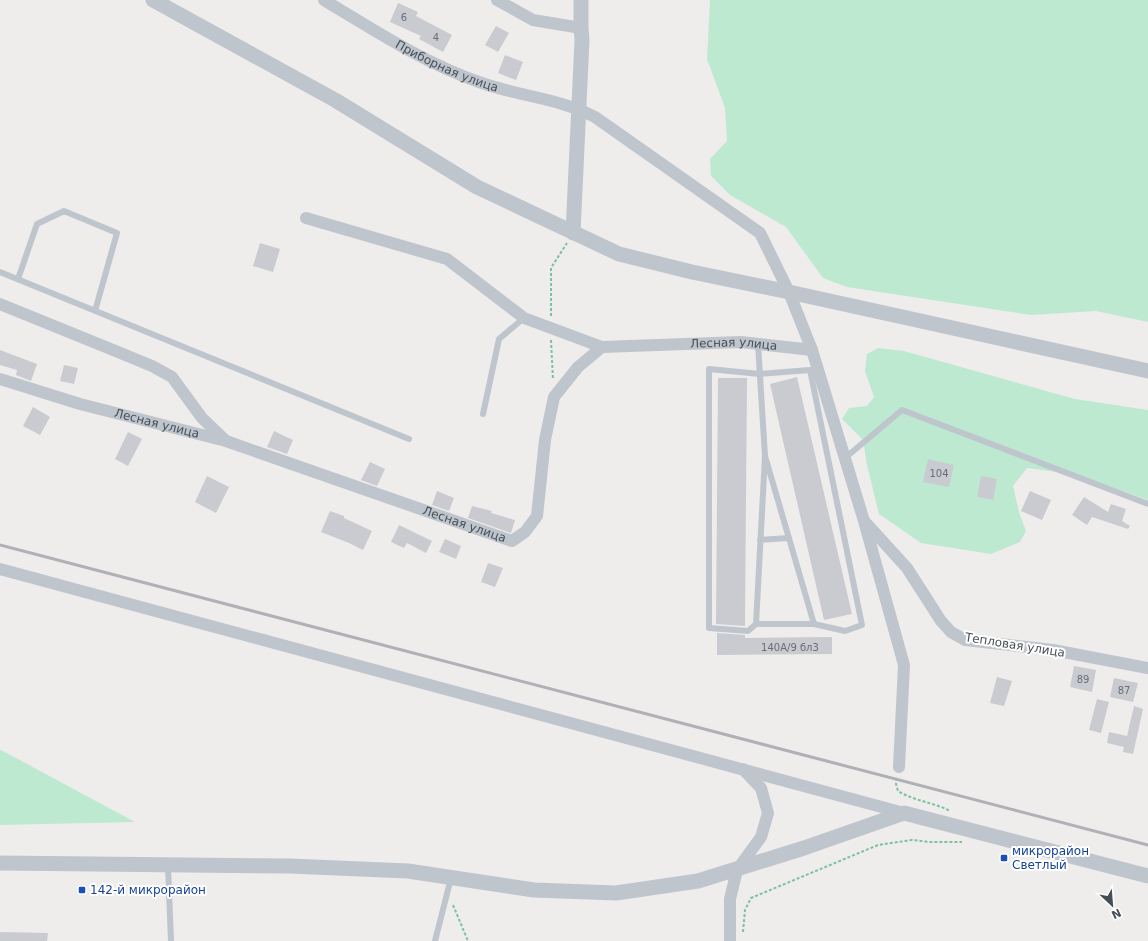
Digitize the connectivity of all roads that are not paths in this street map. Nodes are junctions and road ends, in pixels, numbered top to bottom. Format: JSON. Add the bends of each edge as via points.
{"nodes":[{"id":1,"x":153,"y":0,"type":"edge"},
{"id":2,"x":324,"y":0,"type":"edge"},
{"id":3,"x":497,"y":0,"type":"edge"},
{"id":4,"x":581,"y":0,"type":"edge"},
{"id":5,"x":581,"y":28,"type":"junction"},
{"id":6,"x":579,"y":108,"type":"junction"},
{"id":7,"x":306,"y":218,"type":"dead end"},
{"id":8,"x":573,"y":233,"type":"junction"},
{"id":9,"x":0,"y":272,"type":"edge"},
{"id":10,"x":18,"y":279,"type":"junction"},
{"id":11,"x":789,"y":292,"type":"junction"},
{"id":12,"x":0,"y":304,"type":"edge"},
{"id":13,"x":95,"y":311,"type":"junction"},
{"id":14,"x":524,"y":318,"type":"junction"},
{"id":15,"x":758,"y":344,"type":"junction"},
{"id":16,"x":602,"y":347,"type":"junction"},
{"id":17,"x":812,"y":350,"type":"junction"},
{"id":18,"x":1148,"y":371,"type":"edge"},
{"id":19,"x":760,"y":374,"type":"junction"},
{"id":20,"x":0,"y":379,"type":"edge"},
{"id":21,"x":483,"y":414,"type":"dead end"},
{"id":22,"x":409,"y":440,"type":"dead end"},
{"id":23,"x":226,"y":441,"type":"junction"},
{"id":24,"x":765,"y":456,"type":"junction"},
{"id":25,"x":845,"y":458,"type":"junction"},
{"id":26,"x":1148,"y":504,"type":"edge"},
{"id":27,"x":864,"y":521,"type":"junction"},
{"id":28,"x":789,"y":538,"type":"junction"},
{"id":29,"x":760,"y":540,"type":"junction"},
{"id":30,"x":0,"y":569,"type":"edge"},
{"id":31,"x":756,"y":624,"type":"junction"},
{"id":32,"x":814,"y":624,"type":"junction"},
{"id":33,"x":1148,"y":668,"type":"edge"},
{"id":34,"x":899,"y":767,"type":"road end"},
{"id":35,"x":744,"y":769,"type":"junction"},
{"id":36,"x":904,"y":813,"type":"junction"},
{"id":37,"x":0,"y":863,"type":"edge"},
{"id":38,"x":168,"y":866,"type":"junction"},
{"id":39,"x":737,"y":870,"type":"junction"},
{"id":40,"x":1148,"y":876,"type":"edge"},
{"id":41,"x":451,"y":877,"type":"junction"},
{"id":42,"x":171,"y":941,"type":"edge"},
{"id":43,"x":435,"y":941,"type":"edge"},
{"id":44,"x":730,"y":941,"type":"edge"}],
"edges":[{"from":1,"to":8,"type":"street","via":[[335,100],[478,187]]},
{"from":2,"to":6,"type":"street","name":"Приборная улица","via":[[454,73],[481,83]]},
{"from":3,"to":5,"type":"street","via":[[533,20]]},
{"from":4,"to":5,"type":"street"},
{"from":5,"to":6,"type":"street"},
{"from":6,"to":8,"type":"street"},
{"from":6,"to":11,"type":"street","name":"Приборная улица","via":[[760,233]]},
{"from":7,"to":14,"type":"street","via":[[447,260]]},
{"from":8,"to":11,"type":"street","via":[[619,254]]},
{"from":9,"to":10,"type":"lane"},
{"from":10,"to":13,"type":"lane"},
{"from":10,"to":13,"type":"lane","via":[[37,224],[64,211],[117,233]]},
{"from":11,"to":17,"type":"street","name":"Приборная улица"},
{"from":11,"to":18,"type":"street"},
{"from":12,"to":23,"type":"street","via":[[152,366],[172,377],[202,418]]},
{"from":13,"to":22,"type":"lane"},
{"from":14,"to":16,"type":"street"},
{"from":14,"to":21,"type":"lane","via":[[499,339]]},
{"from":15,"to":16,"type":"street","name":"Лесная улица","via":[[742,342]]},
{"from":15,"to":17,"type":"street","name":"Лесная улица"},
{"from":15,"to":19,"type":"lane"},
{"from":16,"to":23,"type":"street","name":"Лесная улица","via":[[578,367],[554,397],[545,440],[537,516],[512,542]]},
{"from":17,"to":25,"type":"street","name":"Приборная улица"},
{"from":19,"to":24,"type":"lane"},
{"from":19,"to":31,"type":"lane","via":[[709,369],[709,628],[748,632]]},
{"from":19,"to":32,"type":"lane","via":[[810,370],[862,625],[845,631]]},
{"from":20,"to":23,"type":"street","name":"Лесная улица","via":[[80,404]]},
{"from":24,"to":28,"type":"lane"},
{"from":24,"to":29,"type":"lane"},
{"from":25,"to":26,"type":"lane","via":[[902,410]]},
{"from":25,"to":27,"type":"street","name":"Приборная улица"},
{"from":27,"to":33,"type":"street","name":"Тепловая улица","via":[[907,568],[951,632],[966,640],[1052,650]]},
{"from":27,"to":34,"type":"street","name":"Приборная улица","via":[[904,665]]},
{"from":28,"to":29,"type":"lane"},
{"from":28,"to":32,"type":"lane"},
{"from":29,"to":31,"type":"lane"},
{"from":30,"to":35,"type":"street"},
{"from":31,"to":32,"type":"lane"},
{"from":35,"to":36,"type":"street"},
{"from":35,"to":39,"type":"street","via":[[761,788],[768,813],[761,837]]},
{"from":36,"to":39,"type":"street"},
{"from":36,"to":40,"type":"street"},
{"from":37,"to":38,"type":"street"},
{"from":38,"to":41,"type":"street","via":[[290,866],[408,870]]},
{"from":38,"to":42,"type":"lane"},
{"from":39,"to":41,"type":"street","via":[[698,881],[616,893],[534,890]]},
{"from":39,"to":44,"type":"street","via":[[730,899]]},
{"from":41,"to":43,"type":"lane"}]}
